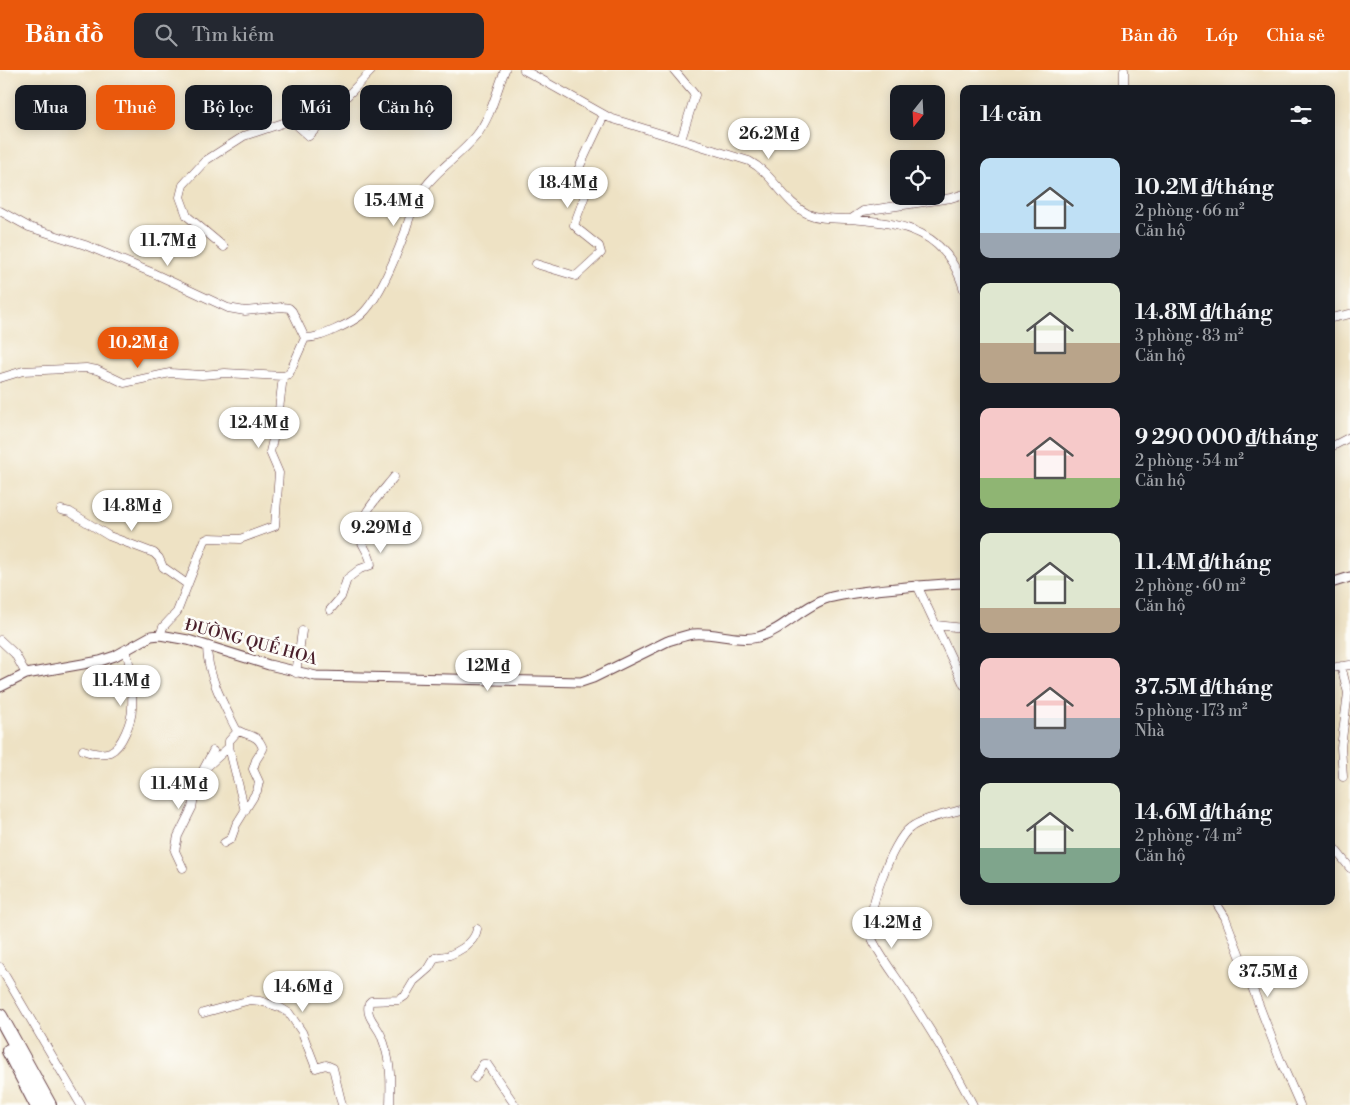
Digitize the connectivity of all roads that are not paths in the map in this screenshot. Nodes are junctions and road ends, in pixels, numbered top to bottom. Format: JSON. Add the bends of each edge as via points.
{"nodes":[{"id":1,"x":372,"y":70,"type":"edge"},
{"id":2,"x":505,"y":70,"type":"edge"},
{"id":3,"x":524,"y":70,"type":"edge"},
{"id":4,"x":674,"y":70,"type":"edge"},
{"id":5,"x":1124,"y":70,"type":"edge"},
{"id":6,"x":1124,"y":85,"type":"edge"},
{"id":7,"x":604,"y":115,"type":"junction"},
{"id":8,"x":681,"y":140,"type":"junction"},
{"id":9,"x":960,"y":195,"type":"edge"},
{"id":10,"x":0,"y":211,"type":"edge"},
{"id":11,"x":851,"y":219,"type":"junction"},
{"id":12,"x":224,"y":247,"type":"dead end"},
{"id":13,"x":536,"y":264,"type":"dead end"},
{"id":14,"x":960,"y":277,"type":"edge"},
{"id":15,"x":1350,"y":314,"type":"edge"},
{"id":16,"x":1335,"y":317,"type":"edge"},
{"id":17,"x":305,"y":338,"type":"junction"},
{"id":18,"x":283,"y":376,"type":"junction"},
{"id":19,"x":0,"y":378,"type":"edge"},
{"id":20,"x":1350,"y":437,"type":"edge"},
{"id":21,"x":1335,"y":445,"type":"edge"},
{"id":22,"x":394,"y":477,"type":"dead end"},
{"id":23,"x":61,"y":510,"type":"dead end"},
{"id":24,"x":1350,"y":578,"type":"edge"},
{"id":25,"x":1335,"y":582,"type":"edge"},
{"id":26,"x":960,"y":583,"type":"edge"},
{"id":27,"x":187,"y":584,"type":"junction"},
{"id":28,"x":917,"y":585,"type":"junction"},
{"id":29,"x":330,"y":610,"type":"dead end"},
{"id":30,"x":936,"y":625,"type":"junction"},
{"id":31,"x":960,"y":628,"type":"edge"},
{"id":32,"x":302,"y":631,"type":"dead end"},
{"id":33,"x":160,"y":635,"type":"junction"},
{"id":34,"x":0,"y":640,"type":"edge"},
{"id":35,"x":207,"y":646,"type":"junction"},
{"id":36,"x":126,"y":649,"type":"junction"},
{"id":37,"x":1341,"y":666,"type":"junction"},
{"id":38,"x":1350,"y":666,"type":"edge"},
{"id":39,"x":1335,"y":667,"type":"edge"},
{"id":40,"x":296,"y":672,"type":"junction"},
{"id":41,"x":26,"y":674,"type":"junction"},
{"id":42,"x":960,"y":676,"type":"edge"},
{"id":43,"x":0,"y":687,"type":"edge"},
{"id":44,"x":238,"y":731,"type":"junction"},
{"id":45,"x":229,"y":747,"type":"junction"},
{"id":46,"x":83,"y":750,"type":"dead end"},
{"id":47,"x":213,"y":751,"type":"dead end"},
{"id":48,"x":203,"y":770,"type":"junction"},
{"id":49,"x":1343,"y":777,"type":"dead end"},
{"id":50,"x":960,"y":810,"type":"edge"},
{"id":51,"x":245,"y":811,"type":"junction"},
{"id":52,"x":224,"y":843,"type":"dead end"},
{"id":53,"x":1335,"y":849,"type":"edge"},
{"id":54,"x":183,"y":868,"type":"dead end"},
{"id":55,"x":1350,"y":868,"type":"edge"},
{"id":56,"x":1218,"y":905,"type":"edge"},
{"id":57,"x":478,"y":928,"type":"dead end"},
{"id":58,"x":0,"y":966,"type":"edge"},
{"id":59,"x":203,"y":1013,"type":"dead end"},
{"id":60,"x":0,"y":1016,"type":"edge"},
{"id":61,"x":0,"y":1035,"type":"edge"},
{"id":62,"x":475,"y":1078,"type":"dead end"},
{"id":63,"x":37,"y":1105,"type":"edge"},
{"id":64,"x":49,"y":1105,"type":"edge"},
{"id":65,"x":81,"y":1105,"type":"edge"},
{"id":66,"x":342,"y":1105,"type":"edge"},
{"id":67,"x":390,"y":1105,"type":"edge"},
{"id":68,"x":515,"y":1105,"type":"edge"},
{"id":69,"x":973,"y":1105,"type":"edge"},
{"id":70,"x":1300,"y":1105,"type":"edge"}],
"edges":[{"from":1,"to":12,"type":"street","via":[[309,136],[289,121],[244,136],[192,173],[180,191],[186,216]]},
{"from":2,"to":17,"type":"street","via":[[494,102],[478,132],[439,171],[416,201],[391,266],[368,308],[341,327]]},
{"from":3,"to":7,"type":"street"},
{"from":4,"to":8,"type":"street","via":[[695,95]]},
{"from":5,"to":6,"type":"street"},
{"from":7,"to":8,"type":"street"},
{"from":7,"to":13,"type":"street","via":[[578,170],[588,190],[574,225],[599,246],[601,253],[576,276]]},
{"from":8,"to":11,"type":"street","via":[[758,166],[790,202],[811,215]]},
{"from":9,"to":11,"type":"street","via":[[863,211]]},
{"from":10,"to":17,"type":"street","via":[[29,227],[153,272],[228,308],[245,312],[289,308]]},
{"from":11,"to":14,"type":"street","via":[[899,225],[920,232],[943,250]]},
{"from":15,"to":16,"type":"street"},
{"from":17,"to":18,"type":"street","via":[[289,374]]},
{"from":18,"to":19,"type":"street","via":[[170,373],[124,383],[86,368],[24,371]]},
{"from":18,"to":27,"type":"street","via":[[270,452],[279,473],[275,526],[240,539],[205,540]]},
{"from":20,"to":21,"type":"street"},
{"from":22,"to":29,"type":"street","via":[[364,517],[360,529],[359,535],[370,555],[371,565],[347,579],[341,597]]},
{"from":23,"to":27,"type":"street","via":[[70,512],[109,536],[154,553],[163,567]]},
{"from":24,"to":25,"type":"street"},
{"from":26,"to":28,"type":"street","name":"ĐƯỜNG QUẾ HOA"},
{"from":27,"to":33,"type":"street","via":[[177,612]]},
{"from":28,"to":30,"type":"street"},
{"from":28,"to":40,"type":"street","name":"ĐƯỜNG QUẾ HOA","via":[[828,598],[758,637],[694,634],[679,637],[580,682],[342,678]]},
{"from":30,"to":31,"type":"street"},
{"from":30,"to":42,"type":"street"},
{"from":32,"to":40,"type":"street"},
{"from":33,"to":35,"type":"street","name":"ĐƯỜNG QUẾ HOA"},
{"from":33,"to":36,"type":"street","name":"ĐƯỜNG QUẾ HOA","via":[[151,636]]},
{"from":34,"to":41,"type":"street","via":[[15,654]]},
{"from":35,"to":40,"type":"street","name":"ĐƯỜNG QUẾ HOA"},
{"from":35,"to":44,"type":"street","via":[[210,672]]},
{"from":36,"to":41,"type":"street","name":"ĐƯỜNG QUẾ HOA","via":[[85,665]]},
{"from":36,"to":46,"type":"street","via":[[132,675],[129,725],[118,745],[109,753]]},
{"from":37,"to":38,"type":"street"},
{"from":37,"to":39,"type":"street"},
{"from":37,"to":49,"type":"street","via":[[1348,693],[1341,747]]},
{"from":41,"to":43,"type":"street","name":"ĐƯỜNG QUẾ HOA"},
{"from":44,"to":45,"type":"street","via":[[229,741]]},
{"from":44,"to":51,"type":"street","via":[[254,736],[263,749],[253,769],[259,782],[257,791]]},
{"from":45,"to":48,"type":"street"},
{"from":45,"to":51,"type":"street"},
{"from":47,"to":48,"type":"street"},
{"from":48,"to":54,"type":"street","via":[[192,808],[178,836],[175,852]]},
{"from":50,"to":69,"type":"street","via":[[919,823],[900,838],[873,905],[869,927],[874,943],[924,1019]]},
{"from":51,"to":52,"type":"street","via":[[230,840]]},
{"from":53,"to":55,"type":"street"},
{"from":56,"to":70,"type":"street"},
{"from":57,"to":67,"type":"street","via":[[474,939],[467,945],[451,955],[436,958],[403,998],[369,1003],[368,1012],[380,1034],[391,1072]]},
{"from":58,"to":65,"type":"street"},
{"from":59,"to":66,"type":"street","via":[[250,1000],[268,1003],[289,1014],[302,1032],[316,1068],[326,1065],[333,1068]]},
{"from":60,"to":64,"type":"highway"},
{"from":61,"to":63,"type":"highway"},
{"from":62,"to":68,"type":"street","via":[[483,1064],[487,1064]]}]}
